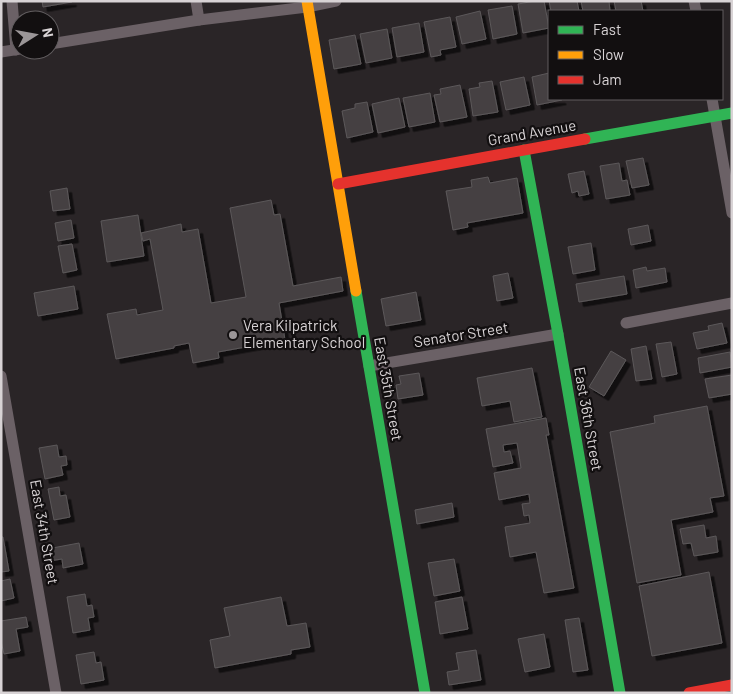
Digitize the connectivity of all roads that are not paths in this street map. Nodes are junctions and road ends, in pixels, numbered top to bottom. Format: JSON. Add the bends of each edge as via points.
{"nodes":[{"id":1,"x":196,"y":1,"type":"edge"},
{"id":2,"x":336,"y":1,"type":"edge"},
{"id":3,"x":307,"y":4,"type":"edge"},
{"id":4,"x":199,"y":20,"type":"junction"},
{"id":5,"x":60,"y":42,"type":"edge"},
{"id":6,"x":712,"y":100,"type":"edge"},
{"id":7,"x":732,"y":113,"type":"edge"},
{"id":8,"x":715,"y":116,"type":"junction"},
{"id":9,"x":524,"y":150,"type":"junction"},
{"id":10,"x":338,"y":184,"type":"junction"},
{"id":11,"x":732,"y":213,"type":"edge"},
{"id":12,"x":732,"y":303,"type":"edge"},
{"id":13,"x":626,"y":323,"type":"dead end"},
{"id":14,"x":558,"y":334,"type":"junction"},
{"id":15,"x":369,"y":366,"type":"junction"},
{"id":16,"x":1,"y":376,"type":"edge"},
{"id":17,"x":6,"y":433,"type":"edge"},
{"id":18,"x":732,"y":685,"type":"edge"},
{"id":19,"x":56,"y":693,"type":"edge"},
{"id":20,"x":425,"y":693,"type":"edge"},
{"id":21,"x":620,"y":693,"type":"edge"},
{"id":22,"x":689,"y":693,"type":"edge"}],
"edges":[{"from":1,"to":4,"type":"street"},
{"from":2,"to":3,"type":"street"},
{"from":3,"to":4,"type":"street"},
{"from":3,"to":10,"type":"street","name":"East 35th Street"},
{"from":4,"to":5,"type":"street"},
{"from":6,"to":8,"type":"street"},
{"from":7,"to":8,"type":"street","name":"Grand Avenue"},
{"from":8,"to":9,"type":"street","name":"Grand Avenue"},
{"from":8,"to":11,"type":"street"},
{"from":9,"to":10,"type":"street","name":"Grand Avenue"},
{"from":9,"to":14,"type":"street","name":"East 36th Street"},
{"from":10,"to":15,"type":"street","name":"East 35th Street"},
{"from":12,"to":13,"type":"street"},
{"from":14,"to":15,"type":"street","name":"Senator Street"},
{"from":14,"to":21,"type":"street","name":"East 36th Street"},
{"from":15,"to":20,"type":"street","name":"East 35th Street"},
{"from":16,"to":17,"type":"street","name":"East 34th Street"},
{"from":17,"to":19,"type":"street","name":"East 34th Street"},
{"from":18,"to":22,"type":"street"}]}
